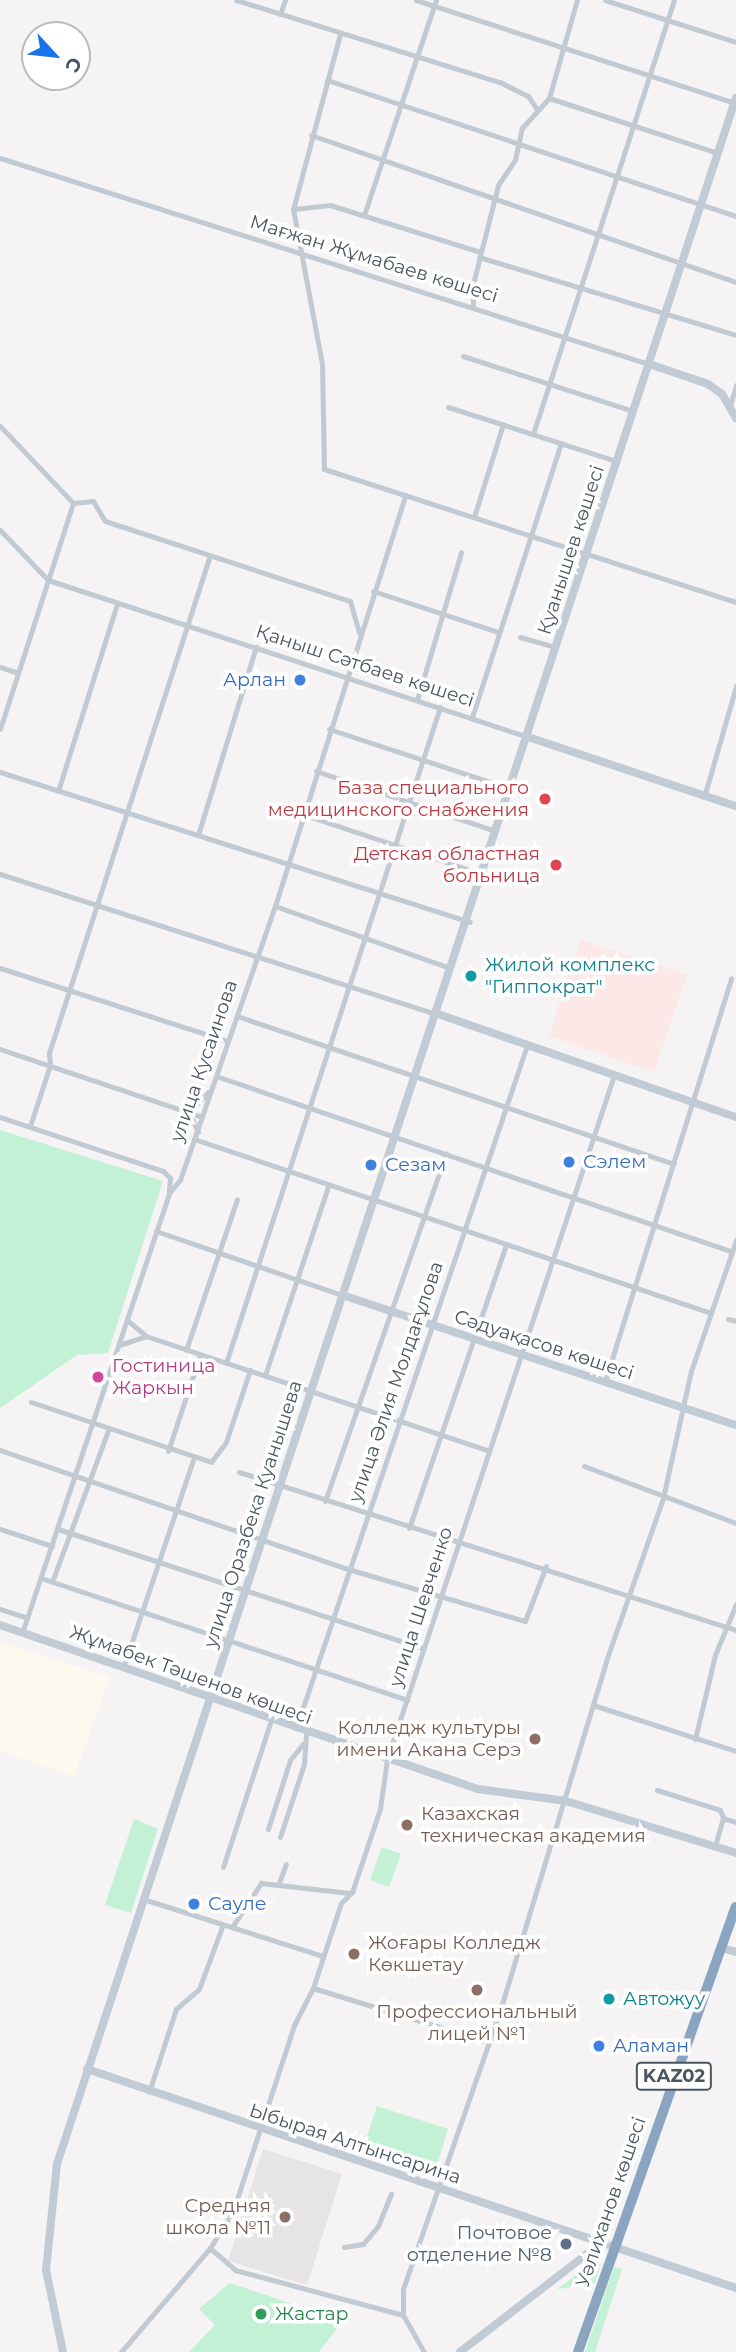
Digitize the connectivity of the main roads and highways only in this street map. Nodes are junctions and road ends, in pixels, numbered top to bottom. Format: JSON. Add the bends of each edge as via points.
{"nodes":[{"id":1,"x":736,"y":1907,"type":"edge"},
{"id":2,"x":578,"y":2352,"type":"edge"}],
"edges":[{"from":1,"to":2,"type":"highway","name":"Уәлиханов көшесі","number":"KАZ02"}]}
